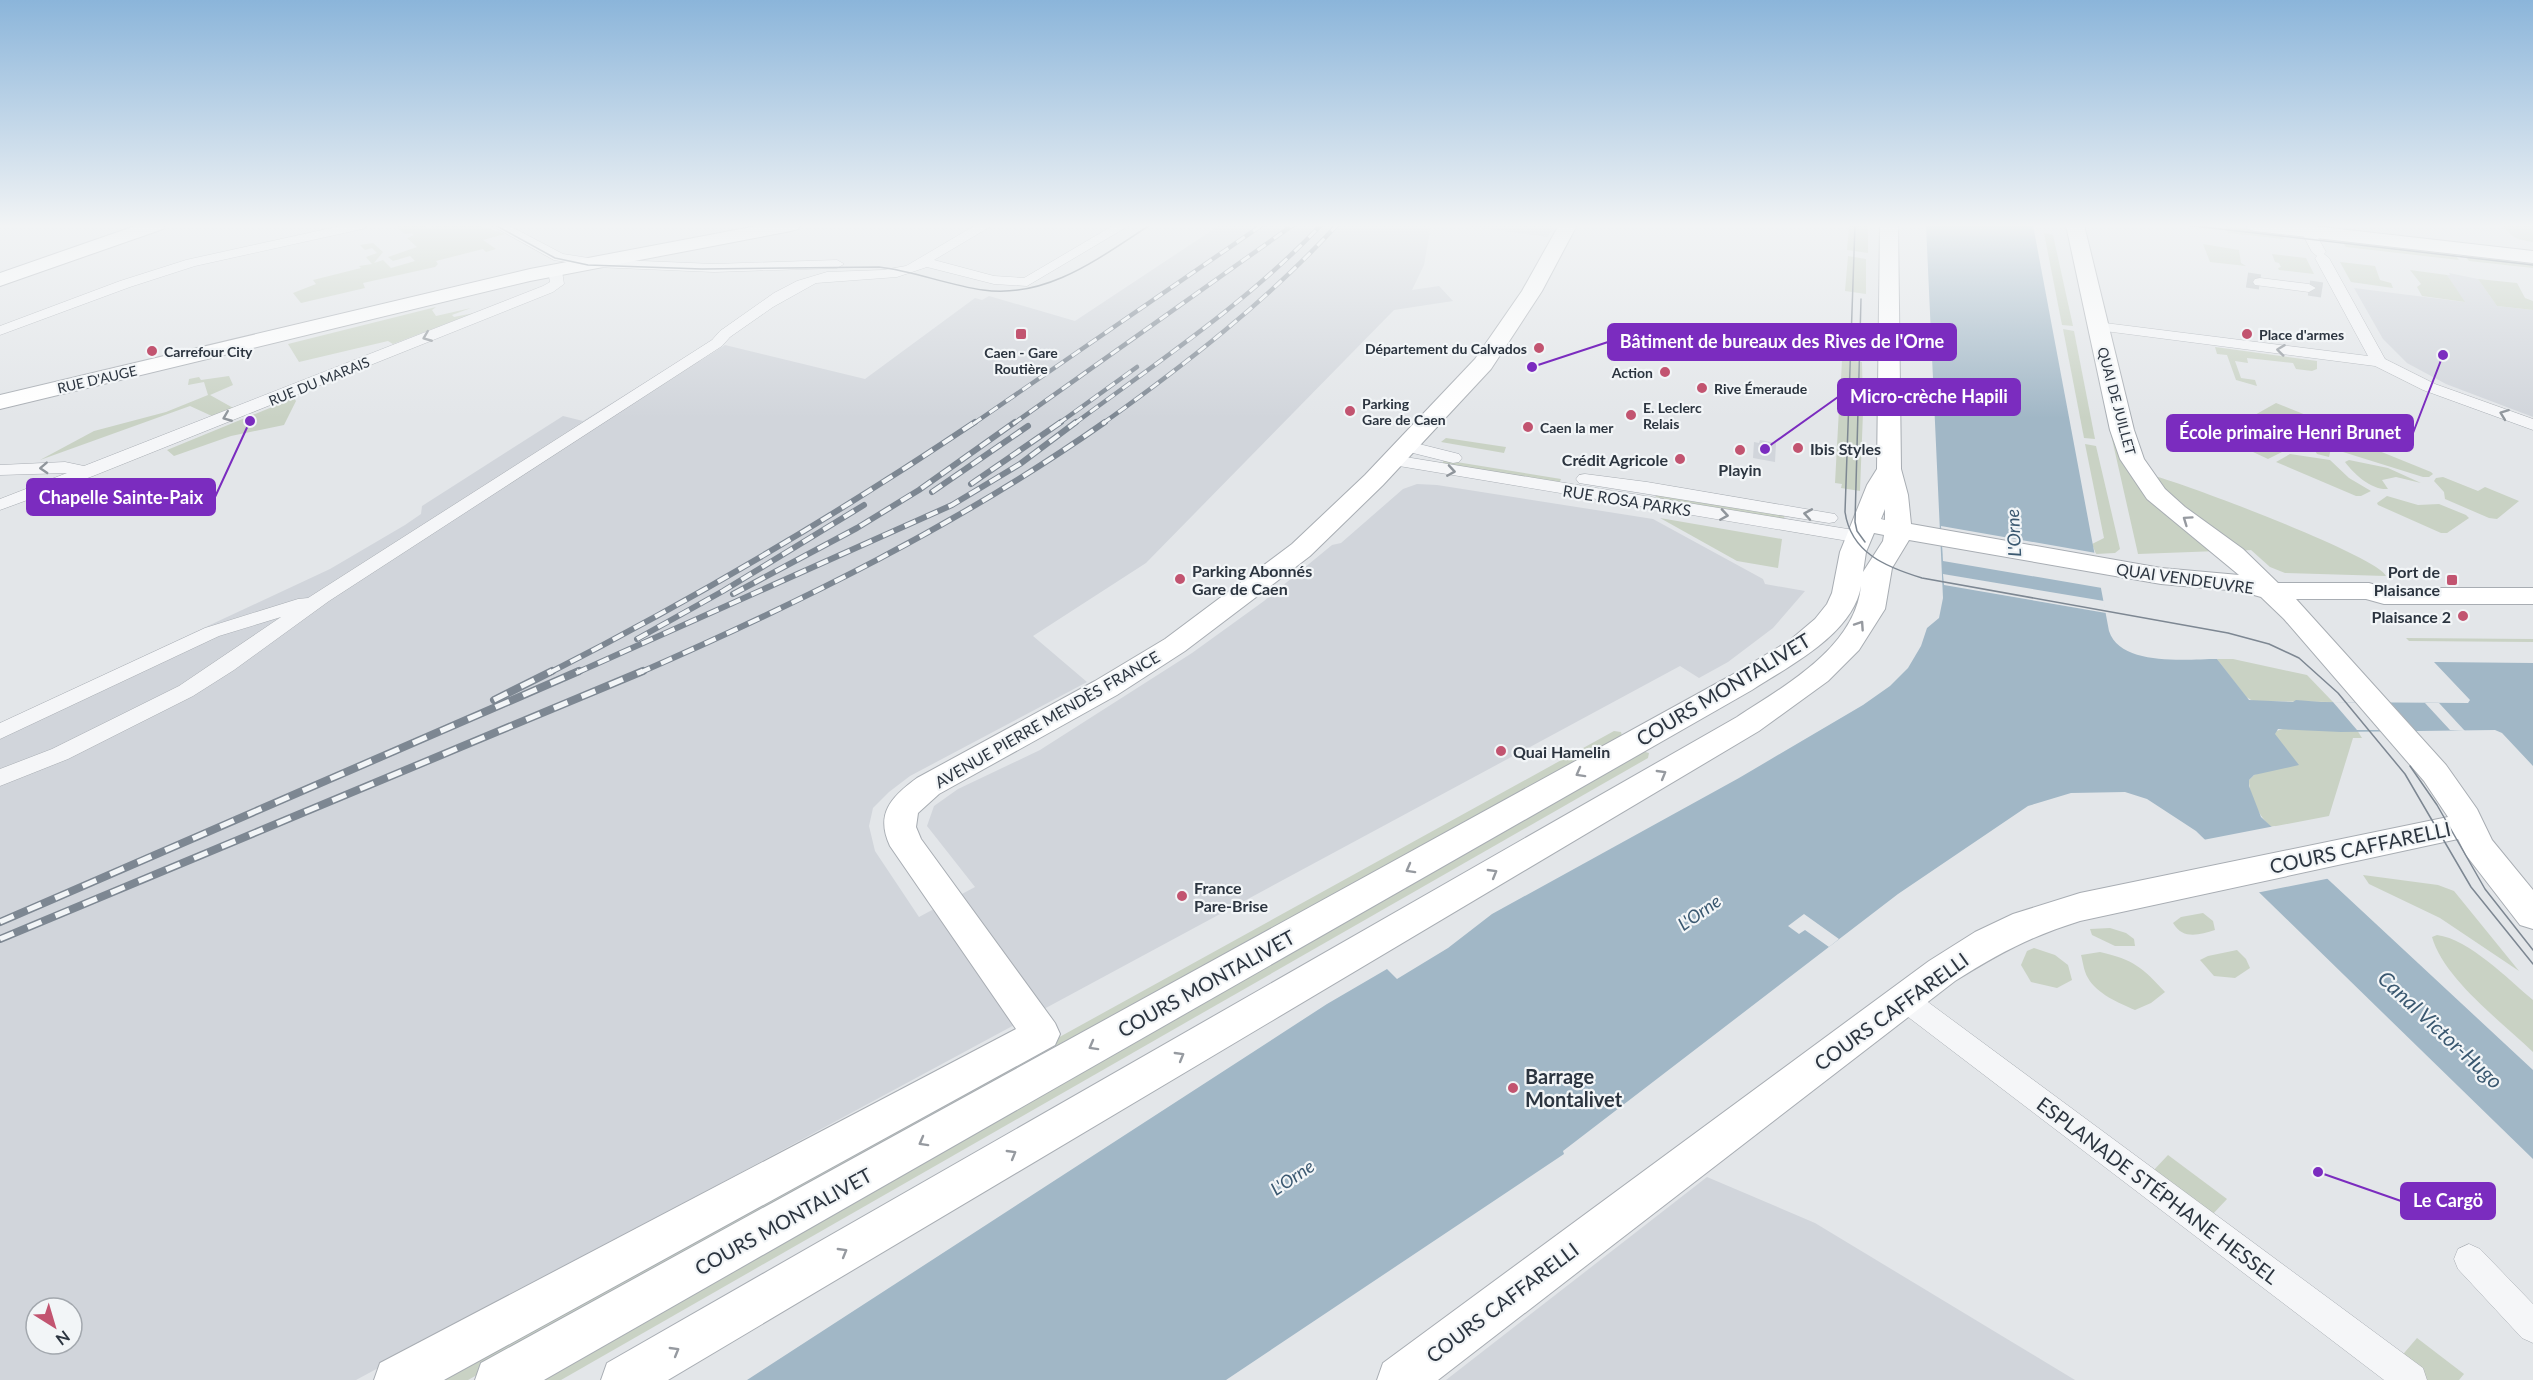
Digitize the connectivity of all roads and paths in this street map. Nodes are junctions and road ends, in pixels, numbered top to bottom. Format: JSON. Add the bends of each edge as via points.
{"nodes":[{"id":1,"x":111,"y":289,"type":"edge"},
{"id":2,"x":477,"y":289,"type":"edge"},
{"id":3,"x":547,"y":289,"type":"edge"},
{"id":4,"x":795,"y":289,"type":"edge"},
{"id":5,"x":1533,"y":289,"type":"edge"},
{"id":6,"x":1889,"y":289,"type":"edge"},
{"id":7,"x":2089,"y":289,"type":"edge"},
{"id":8,"x":2325,"y":289,"type":"tunnel mouth"},
{"id":9,"x":2339,"y":290,"type":"joint"},
{"id":10,"x":2097,"y":326,"type":"junction"},
{"id":11,"x":0,"y":331,"type":"edge"},
{"id":12,"x":2379,"y":362,"type":"junction"},
{"id":13,"x":0,"y":402,"type":"edge"},
{"id":14,"x":2533,"y":425,"type":"edge"},
{"id":15,"x":1400,"y":453,"type":"junction"},
{"id":16,"x":0,"y":470,"type":"edge"},
{"id":17,"x":88,"y":472,"type":"junction"},
{"id":18,"x":70,"y":490,"type":"dead end"},
{"id":19,"x":0,"y":506,"type":"edge"},
{"id":20,"x":1879,"y":533,"type":"junction"},
{"id":21,"x":2533,"y":586,"type":"edge"},
{"id":22,"x":2382,"y":590,"type":"junction"},
{"id":23,"x":2272,"y":591,"type":"junction"},
{"id":24,"x":2533,"y":596,"type":"edge"},
{"id":25,"x":322,"y":597,"type":"junction"},
{"id":26,"x":0,"y":732,"type":"edge"},
{"id":27,"x":0,"y":778,"type":"edge"},
{"id":28,"x":2468,"y":825,"type":"junction"},
{"id":29,"x":2533,"y":915,"type":"edge"},
{"id":30,"x":1904,"y":999,"type":"junction"},
{"id":31,"x":2469,"y":1259,"type":"dead end"},
{"id":32,"x":2533,"y":1327,"type":"edge"},
{"id":33,"x":398,"y":1380,"type":"edge"},
{"id":34,"x":498,"y":1380,"type":"edge"},
{"id":35,"x":624,"y":1380,"type":"edge"},
{"id":36,"x":1400,"y":1380,"type":"edge"},
{"id":37,"x":2411,"y":1380,"type":"edge"}],
"edges":[{"from":1,"to":11,"type":"street"},
{"from":2,"to":13,"type":"main road","name":"RUE D'AUGE"},
{"from":3,"to":17,"type":"street","name":"RUE DU MARAIS","one_way":true},
{"from":4,"to":25,"type":"street"},
{"from":5,"to":15,"type":"main road","name":"AVENUE PIERRE MENDÈS FRANCE","via":[[1476,371]]},
{"from":6,"to":20,"type":"main road","via":[[1889,469],[1896,489]]},
{"from":7,"to":10,"type":"main road","name":"QUAI DE JUILLET"},
{"from":8,"to":9,"type":"street"},
{"from":9,"to":12,"type":"street"},
{"from":12,"to":10,"type":"street","one_way":true},
{"from":23,"to":10,"type":"main road","name":"QUAI DE JUILLET","one_way":true,"via":[[2148,485],[2126,444]]},
{"from":14,"to":12,"type":"street","one_way":true,"via":[[2429,387]]},
{"from":15,"to":20,"type":"street","name":"RUE ROSA PARKS","via":[[1658,489]]},
{"from":15,"to":33,"type":"main road","name":"AVENUE PIERRE MENDÈS FRANCE","via":[[1301,550],[1213,618],[1106,688],[928,786],[901,812],[899,832],[1041,1034]]},
{"from":17,"to":16,"type":"street","one_way":true,"via":[[64,467]]},
{"from":17,"to":18,"type":"street"},
{"from":17,"to":19,"type":"street","name":"RUE DU MARAIS"},
{"from":20,"to":23,"type":"main road","name":"QUAI VENDEUVRE","via":[[2100,571],[2205,595],[2262,595]]},
{"from":20,"to":34,"type":"main road","name":"COURS MONTALIVET","one_way":true,"via":[[1853,552],[1846,593],[1816,633],[1741,683]]},
{"from":35,"to":20,"type":"main road","name":"COURS MONTALIVET","one_way":true,"via":[[1697,754],[1796,692],[1832,661],[1862,625],[1873,603]]},
{"from":21,"to":22,"type":"main road","name":"QUAI VENDEUVRE"},
{"from":22,"to":23,"type":"main road","name":"QUAI VENDEUVRE"},
{"from":22,"to":24,"type":"main road","name":"QUAI VENDEUVRE"},
{"from":23,"to":28,"type":"main road","name":"QUAI DE JUILLET","via":[[2324,645],[2445,786]]},
{"from":25,"to":26,"type":"street","via":[[212,632]]},
{"from":25,"to":27,"type":"street","via":[[186,691],[69,750]]},
{"from":28,"to":29,"type":"main road","name":"QUAI DE JUILLET","via":[[2478,846]]},
{"from":28,"to":30,"type":"main road","name":"COURS CAFFARELLI","via":[[2080,907],[2026,924],[1988,942]]},
{"from":30,"to":36,"type":"main road","name":"COURS CAFFARELLI"},
{"from":30,"to":37,"type":"street","name":"ESPLANADE STÉPHANE HESSEL"},
{"from":31,"to":32,"type":"street"}]}
